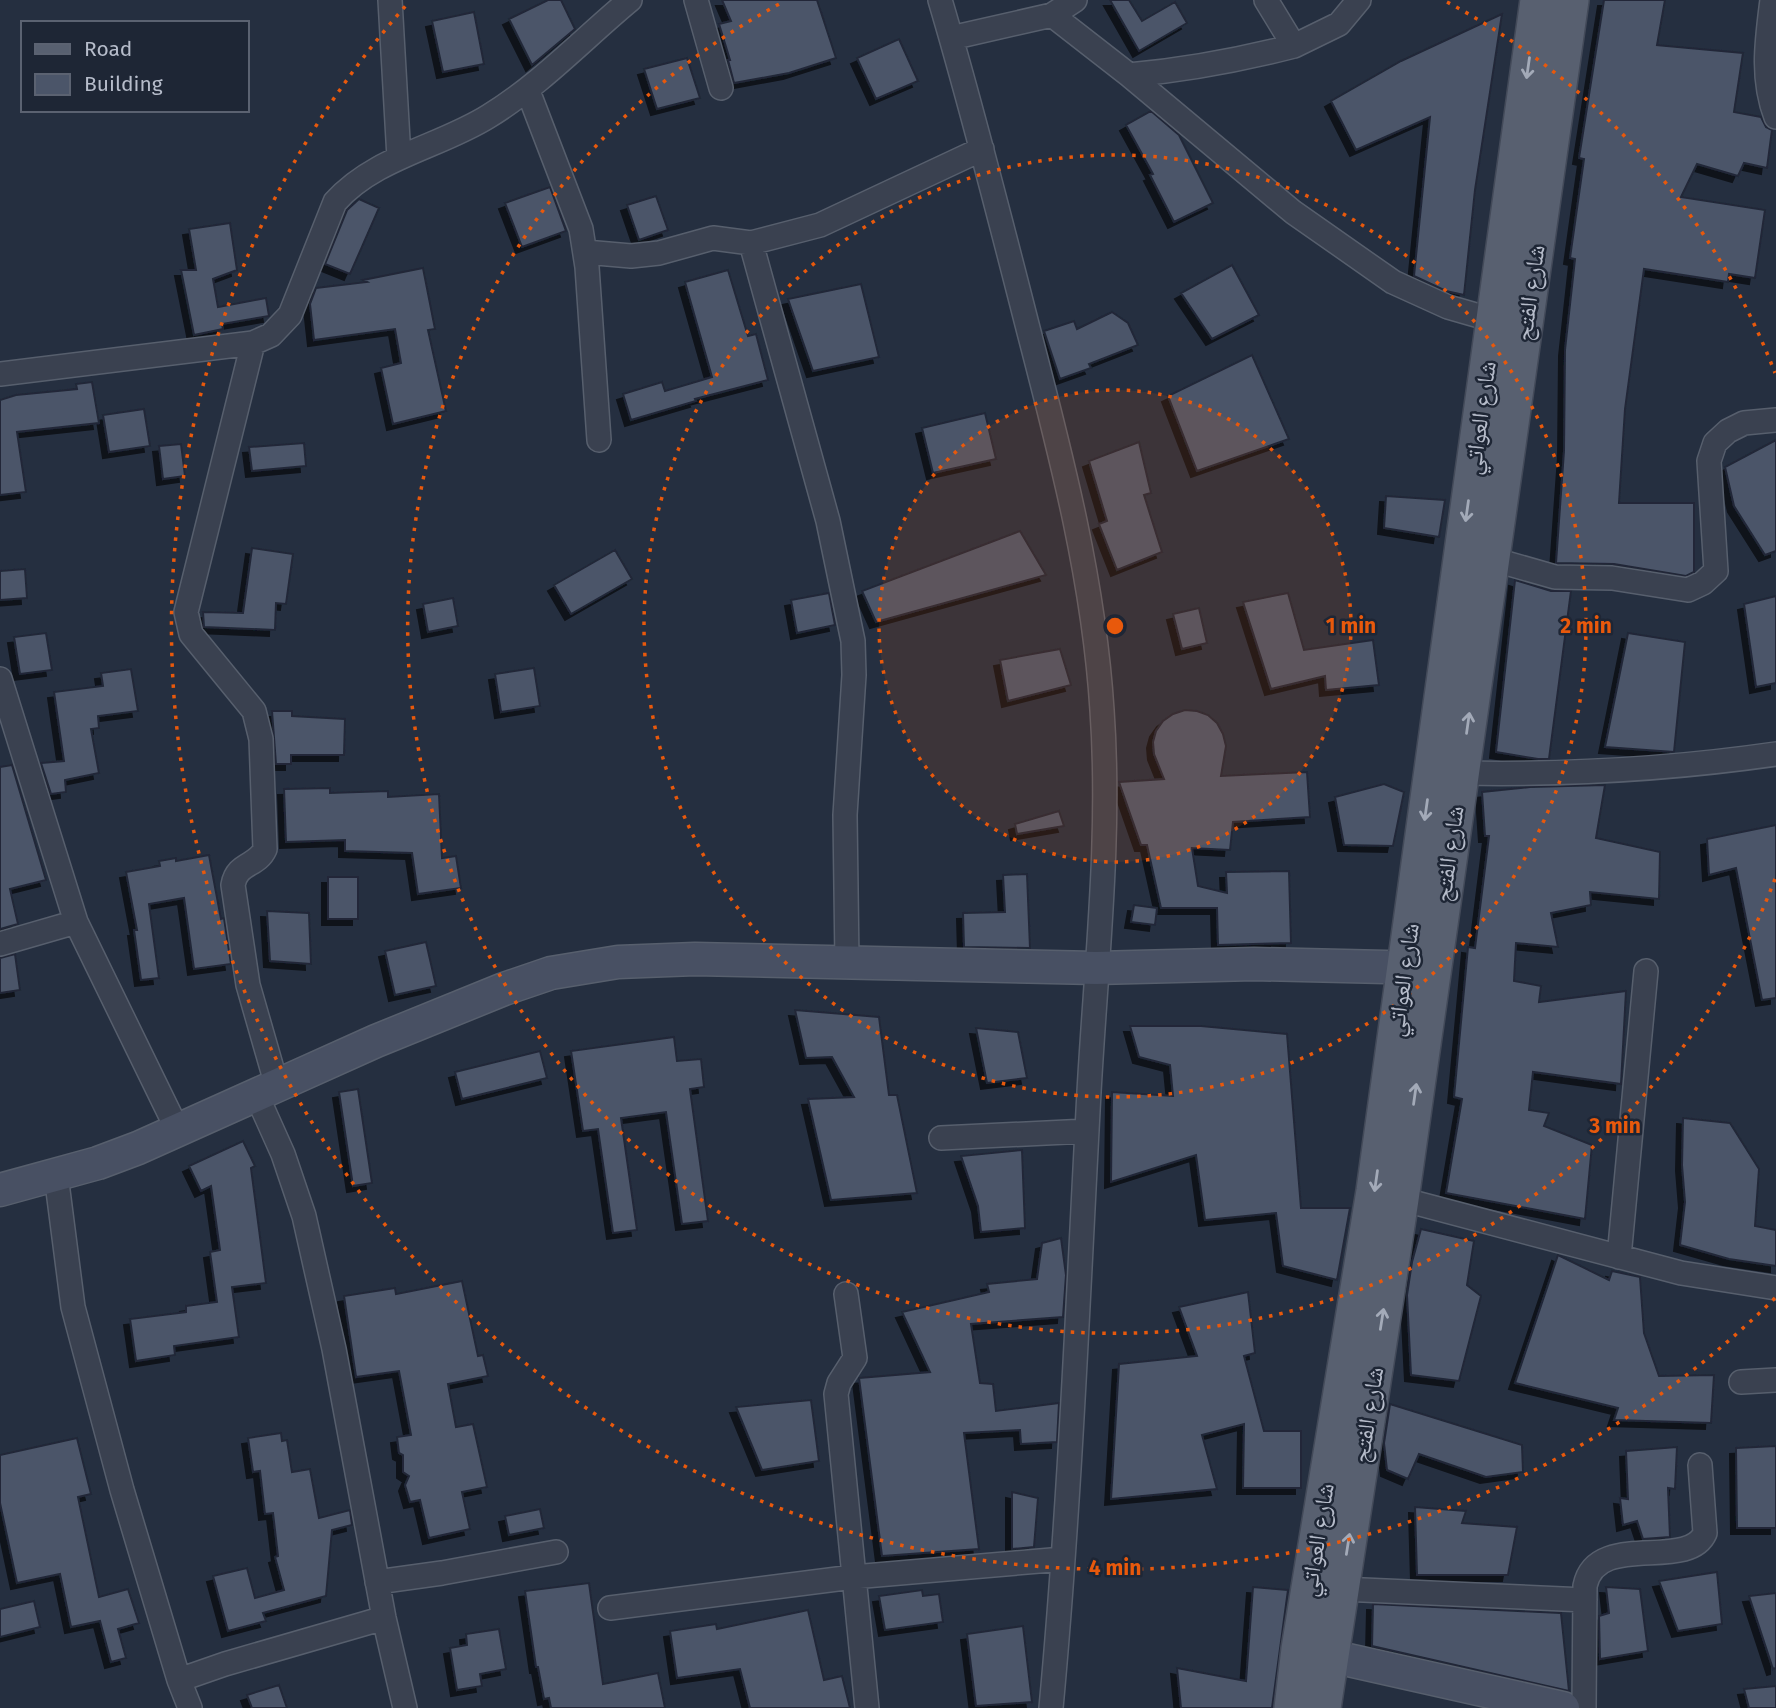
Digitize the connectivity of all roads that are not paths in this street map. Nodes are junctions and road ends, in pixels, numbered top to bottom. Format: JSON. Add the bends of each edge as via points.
{"nodes":[{"id":1,"x":390,"y":0,"type":"edge"},
{"id":2,"x":630,"y":0,"type":"edge"},
{"id":3,"x":696,"y":0,"type":"edge"},
{"id":4,"x":940,"y":0,"type":"edge"},
{"id":5,"x":1075,"y":0,"type":"edge"},
{"id":6,"x":1266,"y":0,"type":"edge"},
{"id":7,"x":1359,"y":0,"type":"edge"},
{"id":8,"x":1538,"y":0,"type":"edge"},
{"id":9,"x":1572,"y":0,"type":"edge"},
{"id":10,"x":1772,"y":0,"type":"edge"},
{"id":11,"x":1052,"y":15,"type":"junction"},
{"id":12,"x":951,"y":38,"type":"junction"},
{"id":13,"x":1294,"y":46,"type":"junction"},
{"id":14,"x":1129,"y":75,"type":"junction"},
{"id":15,"x":721,"y":88,"type":"dead end"},
{"id":16,"x":528,"y":91,"type":"junction"},
{"id":17,"x":1776,"y":117,"type":"edge"},
{"id":18,"x":982,"y":149,"type":"junction"},
{"id":19,"x":399,"y":158,"type":"junction"},
{"id":20,"x":751,"y":243,"type":"junction"},
{"id":21,"x":585,"y":252,"type":"junction"},
{"id":22,"x":1493,"y":320,"type":"junction"},
{"id":23,"x":253,"y":343,"type":"junction"},
{"id":24,"x":0,"y":374,"type":"edge"},
{"id":25,"x":1776,"y":421,"type":"edge"},
{"id":26,"x":599,"y":440,"type":"dead end"},
{"id":27,"x":1476,"y":557,"type":"junction"},
{"id":28,"x":0,"y":679,"type":"edge"},
{"id":29,"x":5,"y":714,"type":"edge"},
{"id":30,"x":1776,"y":754,"type":"edge"},
{"id":31,"x":1461,"y":773,"type":"junction"},
{"id":32,"x":76,"y":922,"type":"junction"},
{"id":33,"x":0,"y":944,"type":"edge"},
{"id":34,"x":847,"y":962,"type":"junction"},
{"id":35,"x":1096,"y":968,"type":"junction"},
{"id":36,"x":1419,"y":968,"type":"junction"},
{"id":37,"x":1646,"y":971,"type":"dead end"},
{"id":38,"x":267,"y":1091,"type":"junction"},
{"id":39,"x":178,"y":1131,"type":"junction"},
{"id":40,"x":1087,"y":1132,"type":"junction"},
{"id":41,"x":941,"y":1138,"type":"dead end"},
{"id":42,"x":56,"y":1175,"type":"junction"},
{"id":43,"x":0,"y":1190,"type":"edge"},
{"id":44,"x":1401,"y":1199,"type":"junction"},
{"id":45,"x":1619,"y":1257,"type":"junction"},
{"id":46,"x":1776,"y":1289,"type":"edge"},
{"id":47,"x":846,"y":1294,"type":"dead end"},
{"id":48,"x":1776,"y":1380,"type":"edge"},
{"id":49,"x":1741,"y":1382,"type":"dead end"},
{"id":50,"x":1700,"y":1465,"type":"dead end"},
{"id":51,"x":556,"y":1552,"type":"dead end"},
{"id":52,"x":1063,"y":1559,"type":"junction"},
{"id":53,"x":853,"y":1577,"type":"junction"},
{"id":54,"x":377,"y":1582,"type":"junction"},
{"id":55,"x":1341,"y":1589,"type":"junction"},
{"id":56,"x":1585,"y":1600,"type":"junction"},
{"id":57,"x":610,"y":1608,"type":"dead end"},
{"id":58,"x":384,"y":1618,"type":"junction"},
{"id":59,"x":1313,"y":1661,"type":"junction"},
{"id":60,"x":179,"y":1680,"type":"junction"},
{"id":61,"x":190,"y":1708,"type":"edge"},
{"id":62,"x":405,"y":1708,"type":"edge"},
{"id":63,"x":867,"y":1708,"type":"edge"},
{"id":64,"x":1051,"y":1708,"type":"edge"},
{"id":65,"x":1292,"y":1708,"type":"edge"},
{"id":66,"x":1323,"y":1708,"type":"edge"},
{"id":67,"x":1474,"y":1708,"type":"edge"},
{"id":68,"x":1563,"y":1708,"type":"edge"},
{"id":69,"x":1584,"y":1708,"type":"edge"}],
"edges":[{"from":1,"to":19,"type":"street"},
{"from":2,"to":16,"type":"street"},
{"from":3,"to":15,"type":"street"},
{"from":4,"to":12,"type":"street"},
{"from":5,"to":11,"type":"street"},
{"from":6,"to":13,"type":"street"},
{"from":7,"to":13,"type":"street","via":[[1339,24]]},
{"from":8,"to":22,"type":"main road","name":"شارع العواتي","one_way":true},
{"from":9,"to":27,"type":"main road","name":"شارع الفتح"},
{"from":10,"to":17,"type":"street","via":[[1765,60],[1768,98]]},
{"from":11,"to":12,"type":"street"},
{"from":11,"to":14,"type":"street"},
{"from":12,"to":18,"type":"street"},
{"from":13,"to":14,"type":"street","via":[[1242,60]]},
{"from":14,"to":22,"type":"street","via":[[1293,212],[1393,282],[1448,307]]},
{"from":16,"to":19,"type":"street","via":[[486,118]]},
{"from":16,"to":21,"type":"street","via":[[581,229]]},
{"from":18,"to":20,"type":"street","via":[[820,225]]},
{"from":18,"to":35,"type":"street","via":[[1071,493],[1090,599],[1102,711],[1105,839]]},
{"from":19,"to":23,"type":"street","via":[[349,187],[335,202],[290,314],[271,335]]},
{"from":20,"to":21,"type":"street","via":[[713,238],[659,253],[617,256]]},
{"from":20,"to":34,"type":"street","via":[[828,521],[853,641],[845,815]]},
{"from":21,"to":26,"type":"street"},
{"from":22,"to":27,"type":"main road","name":"شارع العواتي","one_way":true},
{"from":23,"to":24,"type":"street"},
{"from":23,"to":38,"type":"street","via":[[186,612],[191,634],[254,711],[261,739],[265,849],[235,875],[233,884]]},
{"from":25,"to":27,"type":"street","via":[[1744,423],[1715,443],[1709,461],[1716,571],[1688,590],[1612,578],[1555,577]]},
{"from":31,"to":27,"type":"main road","name":"شارع الفتح","one_way":true},
{"from":27,"to":36,"type":"main road","name":"شارع العواتي","one_way":true},
{"from":28,"to":29,"type":"street"},
{"from":29,"to":32,"type":"street"},
{"from":30,"to":31,"type":"street","via":[[1706,764],[1528,775]]},
{"from":31,"to":36,"type":"main road","name":"شارع الفتح"},
{"from":32,"to":33,"type":"street"},
{"from":32,"to":39,"type":"street"},
{"from":34,"to":35,"type":"street"},
{"from":34,"to":38,"type":"street","via":[[695,959],[618,962],[551,973],[439,1015]]},
{"from":35,"to":36,"type":"street","via":[[1254,964]]},
{"from":35,"to":40,"type":"street"},
{"from":44,"to":36,"type":"main road","name":"شارع الفتح","one_way":true},
{"from":36,"to":59,"type":"main road","name":"شارع العواتي","one_way":true,"via":[[1374,1191]]},
{"from":37,"to":45,"type":"street"},
{"from":38,"to":39,"type":"street"},
{"from":38,"to":54,"type":"street","via":[[304,1216],[334,1349]]},
{"from":39,"to":42,"type":"street"},
{"from":40,"to":41,"type":"street"},
{"from":40,"to":52,"type":"street"},
{"from":42,"to":43,"type":"street"},
{"from":42,"to":60,"type":"street","via":[[73,1307]]},
{"from":44,"to":45,"type":"street"},
{"from":55,"to":44,"type":"main road","name":"شارع الفتح","one_way":true},
{"from":45,"to":46,"type":"street"},
{"from":47,"to":53,"type":"street","via":[[855,1358],[836,1394]]},
{"from":48,"to":49,"type":"street"},
{"from":50,"to":56,"type":"street","via":[[1702,1540],[1690,1547],[1597,1563],[1586,1578]]},
{"from":51,"to":54,"type":"street"},
{"from":52,"to":53,"type":"street"},
{"from":52,"to":64,"type":"street"},
{"from":53,"to":57,"type":"street"},
{"from":53,"to":63,"type":"street"},
{"from":54,"to":58,"type":"street"},
{"from":55,"to":56,"type":"street"},
{"from":55,"to":59,"type":"main road","name":"شارع الفتح"},
{"from":56,"to":69,"type":"street"},
{"from":58,"to":60,"type":"street"},
{"from":58,"to":62,"type":"street"},
{"from":59,"to":65,"type":"main road","name":"شارع العواتي"},
{"from":59,"to":66,"type":"main road","name":"شارع الفتح"},
{"from":59,"to":67,"type":"street"},
{"from":59,"to":68,"type":"street"},
{"from":60,"to":61,"type":"street"}]}
